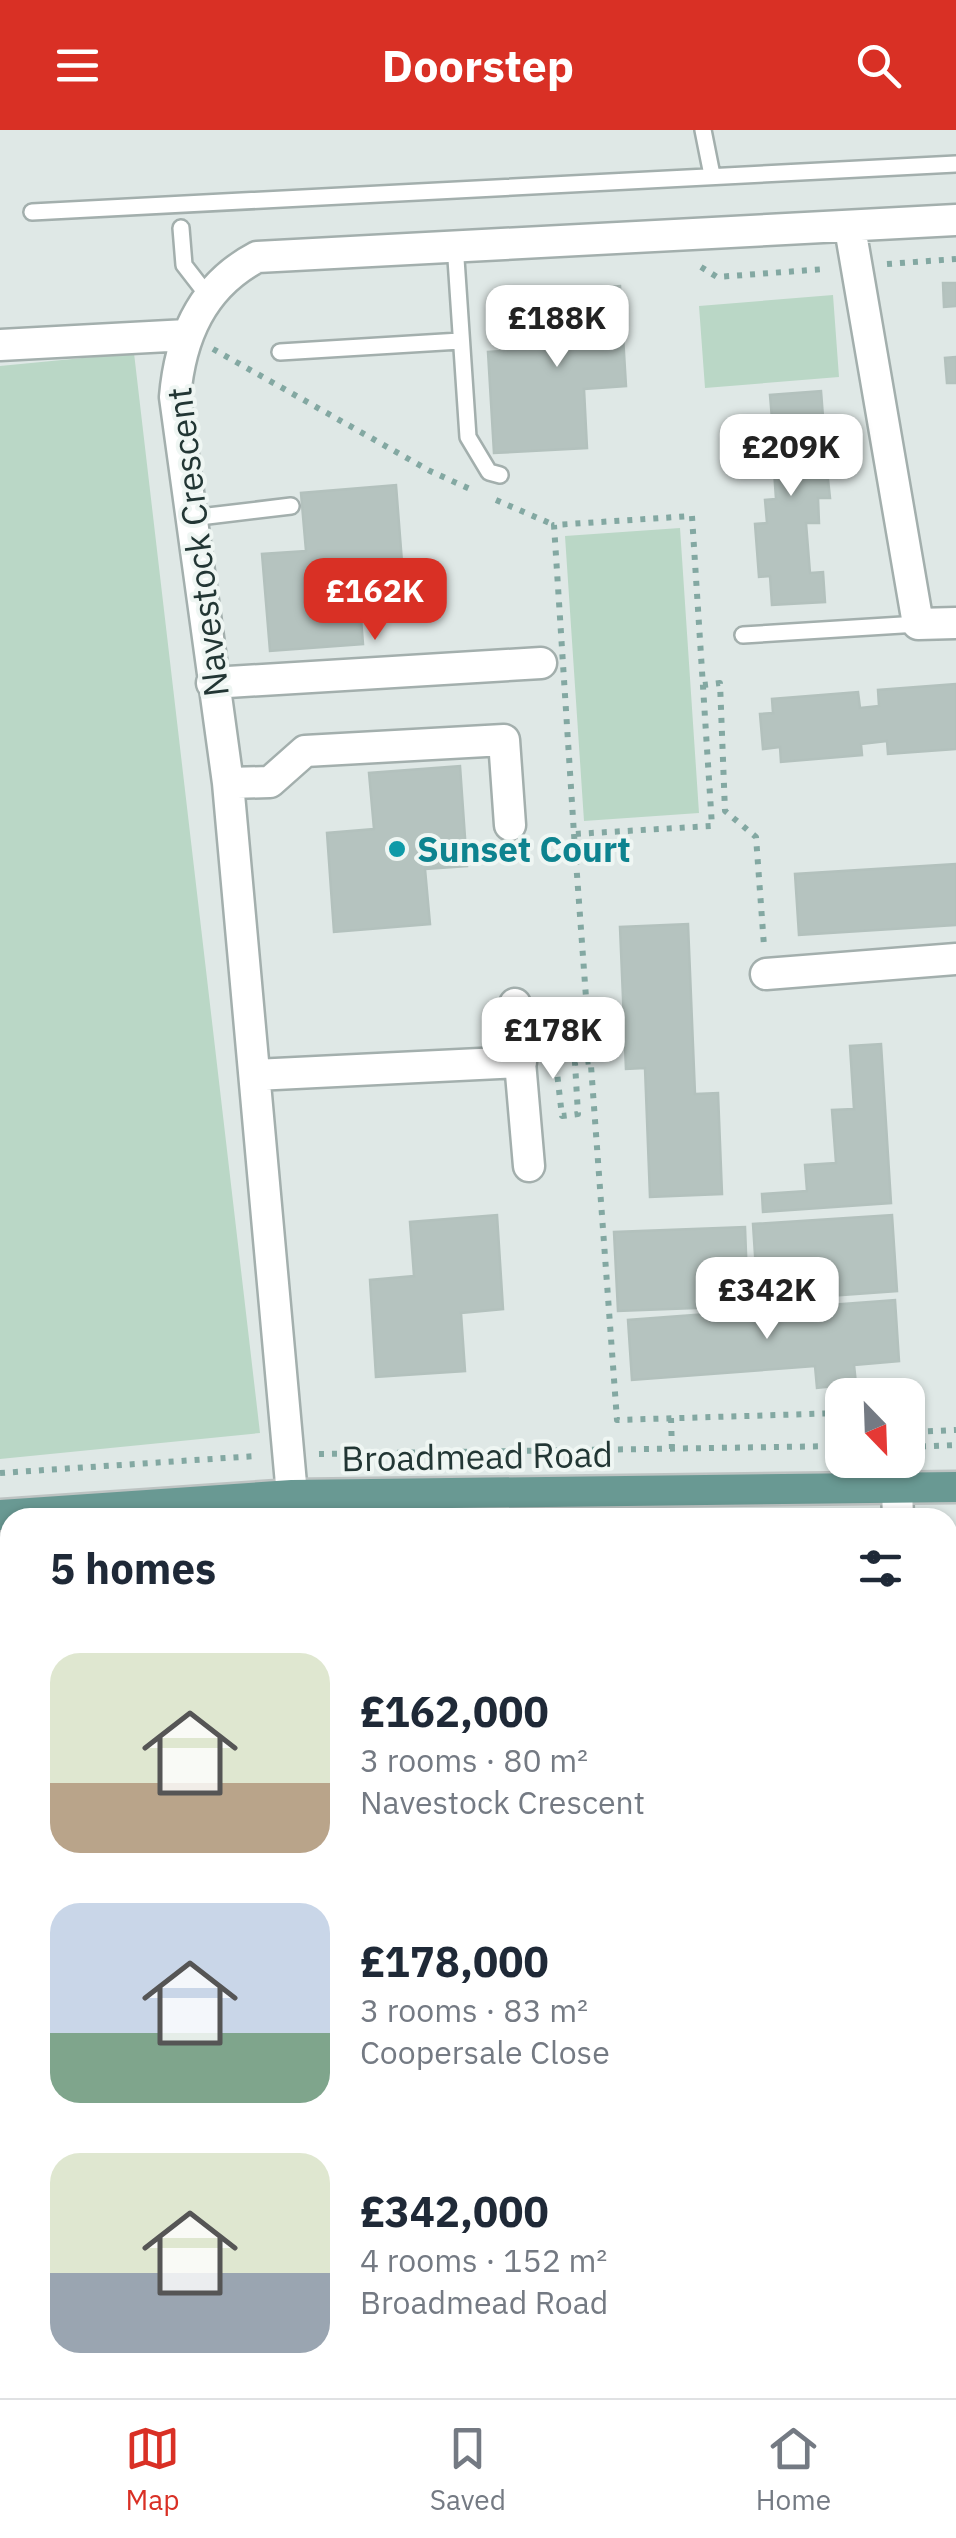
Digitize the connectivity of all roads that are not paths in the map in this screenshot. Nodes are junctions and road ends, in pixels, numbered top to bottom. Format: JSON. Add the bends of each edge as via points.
{"nodes":[{"id":1,"x":702,"y":130,"type":"edge"},
{"id":2,"x":956,"y":164,"type":"edge"},
{"id":3,"x":712,"y":175,"type":"junction"},
{"id":4,"x":32,"y":212,"type":"dead end"},
{"id":5,"x":956,"y":220,"type":"edge"},
{"id":6,"x":181,"y":228,"type":"dead end"},
{"id":7,"x":850,"y":228,"type":"junction"},
{"id":8,"x":455,"y":244,"type":"junction"},
{"id":9,"x":208,"y":296,"type":"junction"},
{"id":10,"x":187,"y":335,"type":"junction"},
{"id":11,"x":460,"y":341,"type":"junction"},
{"id":12,"x":0,"y":345,"type":"edge"},
{"id":13,"x":280,"y":352,"type":"dead end"},
{"id":14,"x":500,"y":475,"type":"dead end"},
{"id":15,"x":290,"y":506,"type":"dead end"},
{"id":16,"x":191,"y":518,"type":"junction"},
{"id":17,"x":956,"y":622,"type":"edge"},
{"id":18,"x":918,"y":624,"type":"junction"},
{"id":19,"x":743,"y":634,"type":"dead end"},
{"id":20,"x":541,"y":663,"type":"dead end"},
{"id":21,"x":212,"y":683,"type":"junction"},
{"id":22,"x":228,"y":783,"type":"junction"},
{"id":23,"x":510,"y":825,"type":"dead end"},
{"id":24,"x":956,"y":959,"type":"edge"},
{"id":25,"x":766,"y":974,"type":"road end"},
{"id":26,"x":516,"y":1004,"type":"dead end"},
{"id":27,"x":521,"y":1062,"type":"junction"},
{"id":28,"x":255,"y":1076,"type":"junction"},
{"id":29,"x":529,"y":1166,"type":"dead end"},
{"id":30,"x":956,"y":1486,"type":"edge"},
{"id":31,"x":292,"y":1496,"type":"junction"},
{"id":32,"x":897,"y":1503,"type":"edge"},
{"id":33,"x":119,"y":1508,"type":"edge"}],
"edges":[{"from":1,"to":3,"type":"lane"},
{"from":2,"to":3,"type":"lane"},
{"from":3,"to":4,"type":"lane"},
{"from":5,"to":7,"type":"street","name":"Navestock Crescent"},
{"from":6,"to":9,"type":"lane","via":[[184,265]]},
{"from":7,"to":8,"type":"street","name":"Navestock Crescent"},
{"from":7,"to":18,"type":"street"},
{"from":8,"to":9,"type":"street","name":"Navestock Crescent","via":[[257,257],[231,271]]},
{"from":8,"to":11,"type":"lane"},
{"from":9,"to":10,"type":"street","name":"Navestock Crescent"},
{"from":10,"to":12,"type":"street"},
{"from":10,"to":16,"type":"street","name":"Navestock Crescent","via":[[175,397]]},
{"from":11,"to":13,"type":"lane"},
{"from":11,"to":14,"type":"lane","via":[[468,437],[489,472]]},
{"from":15,"to":16,"type":"lane"},
{"from":16,"to":21,"type":"street","name":"Navestock Crescent"},
{"from":17,"to":18,"type":"street"},
{"from":18,"to":19,"type":"lane"},
{"from":20,"to":21,"type":"street"},
{"from":21,"to":22,"type":"street","name":"Navestock Crescent"},
{"from":22,"to":23,"type":"street","via":[[270,782],[306,751],[504,740]]},
{"from":22,"to":28,"type":"street","name":"Navestock Crescent"},
{"from":24,"to":25,"type":"street"},
{"from":26,"to":27,"type":"street"},
{"from":27,"to":28,"type":"street"},
{"from":27,"to":29,"type":"street"},
{"from":28,"to":31,"type":"street","name":"Navestock Crescent"},
{"from":30,"to":32,"type":"main road","name":"Broadmead Road"},
{"from":31,"to":32,"type":"main road","name":"Broadmead Road"},
{"from":31,"to":33,"type":"main road","name":"Broadmead Road"}]}
